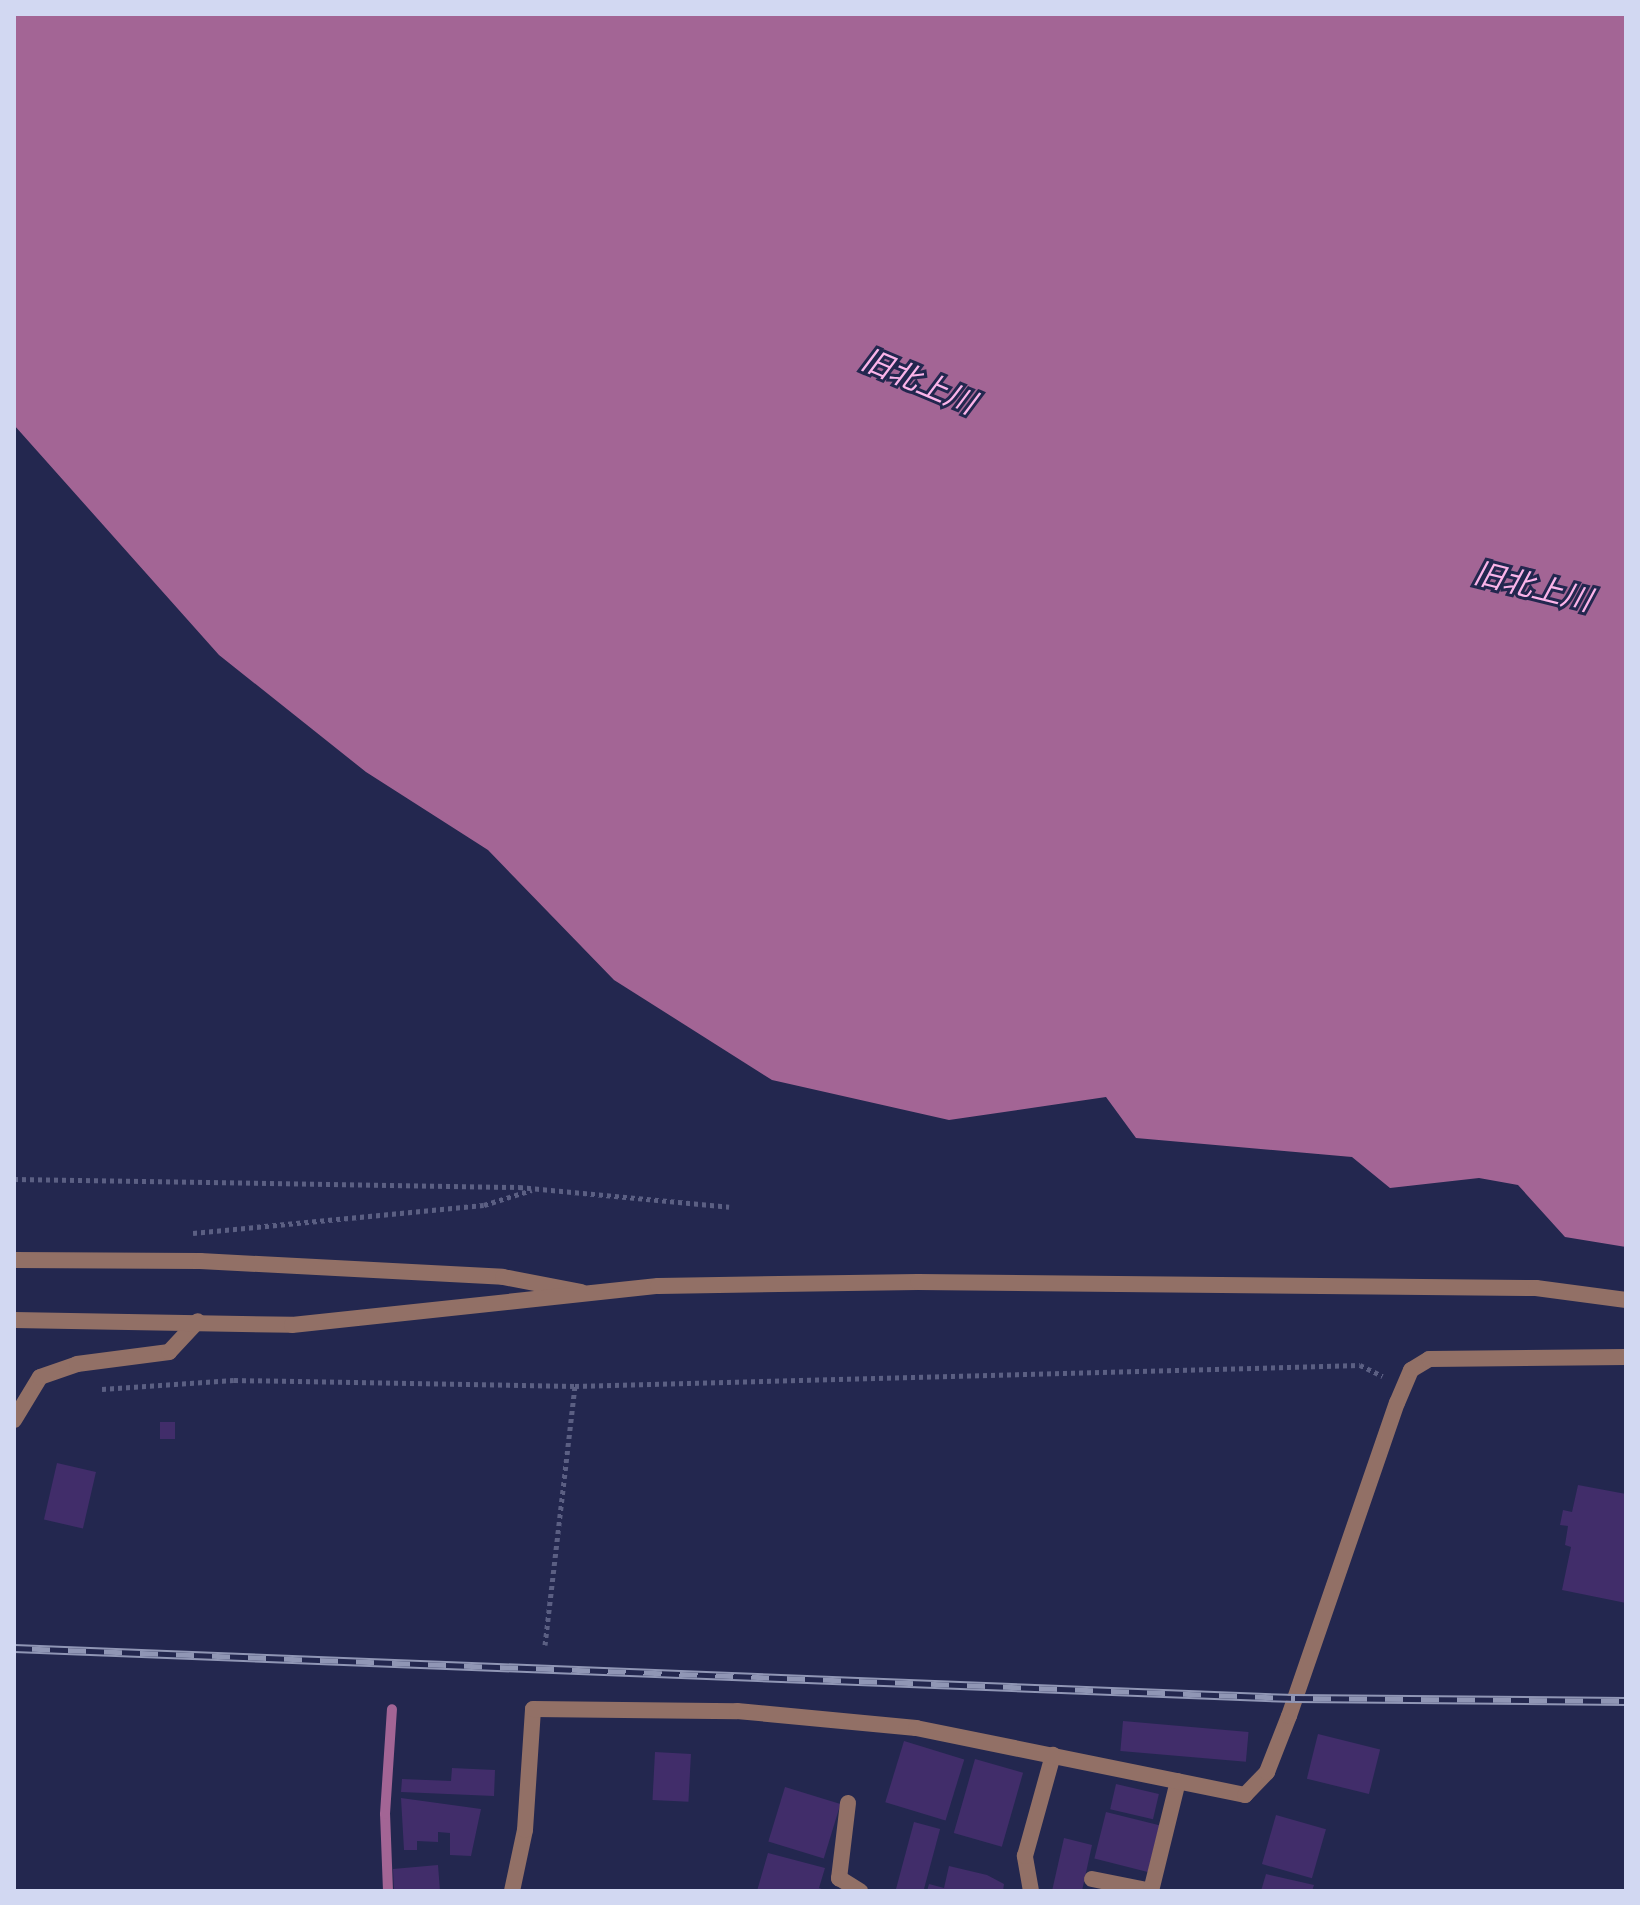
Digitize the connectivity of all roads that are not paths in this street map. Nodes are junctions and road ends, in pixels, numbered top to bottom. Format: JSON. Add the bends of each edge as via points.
{"nodes":[{"id":1,"x":14,"y":1260,"type":"edge"},
{"id":2,"x":584,"y":1293,"type":"junction"},
{"id":3,"x":1626,"y":1300,"type":"edge"},
{"id":4,"x":14,"y":1320,"type":"edge"},
{"id":5,"x":198,"y":1321,"type":"junction"},
{"id":6,"x":1626,"y":1357,"type":"edge"},
{"id":7,"x":14,"y":1420,"type":"edge"},
{"id":8,"x":1053,"y":1755,"type":"junction"},
{"id":9,"x":1178,"y":1781,"type":"junction"},
{"id":10,"x":848,"y":1803,"type":"dead end"},
{"id":11,"x":1092,"y":1879,"type":"dead end"},
{"id":12,"x":512,"y":1891,"type":"edge"},
{"id":13,"x":860,"y":1891,"type":"edge"},
{"id":14,"x":1031,"y":1891,"type":"edge"},
{"id":15,"x":1151,"y":1891,"type":"edge"}],
"edges":[{"from":1,"to":2,"type":"street","via":[[200,1261],[503,1277]]},
{"from":2,"to":3,"type":"street","via":[[918,1282],[1410,1285],[1536,1288]]},
{"from":2,"to":5,"type":"street","via":[[292,1325]]},
{"from":4,"to":5,"type":"street"},
{"from":5,"to":7,"type":"street","via":[[169,1352],[77,1364],[40,1377]]},
{"from":6,"to":9,"type":"street","via":[[1429,1359],[1411,1370],[1267,1772],[1245,1795]]},
{"from":8,"to":9,"type":"street"},
{"from":8,"to":12,"type":"street","via":[[916,1728],[737,1711],[533,1709],[525,1830]]},
{"from":8,"to":14,"type":"street","via":[[1025,1856]]},
{"from":9,"to":15,"type":"street"},
{"from":10,"to":13,"type":"street","via":[[839,1878]]},
{"from":11,"to":15,"type":"street"}]}
